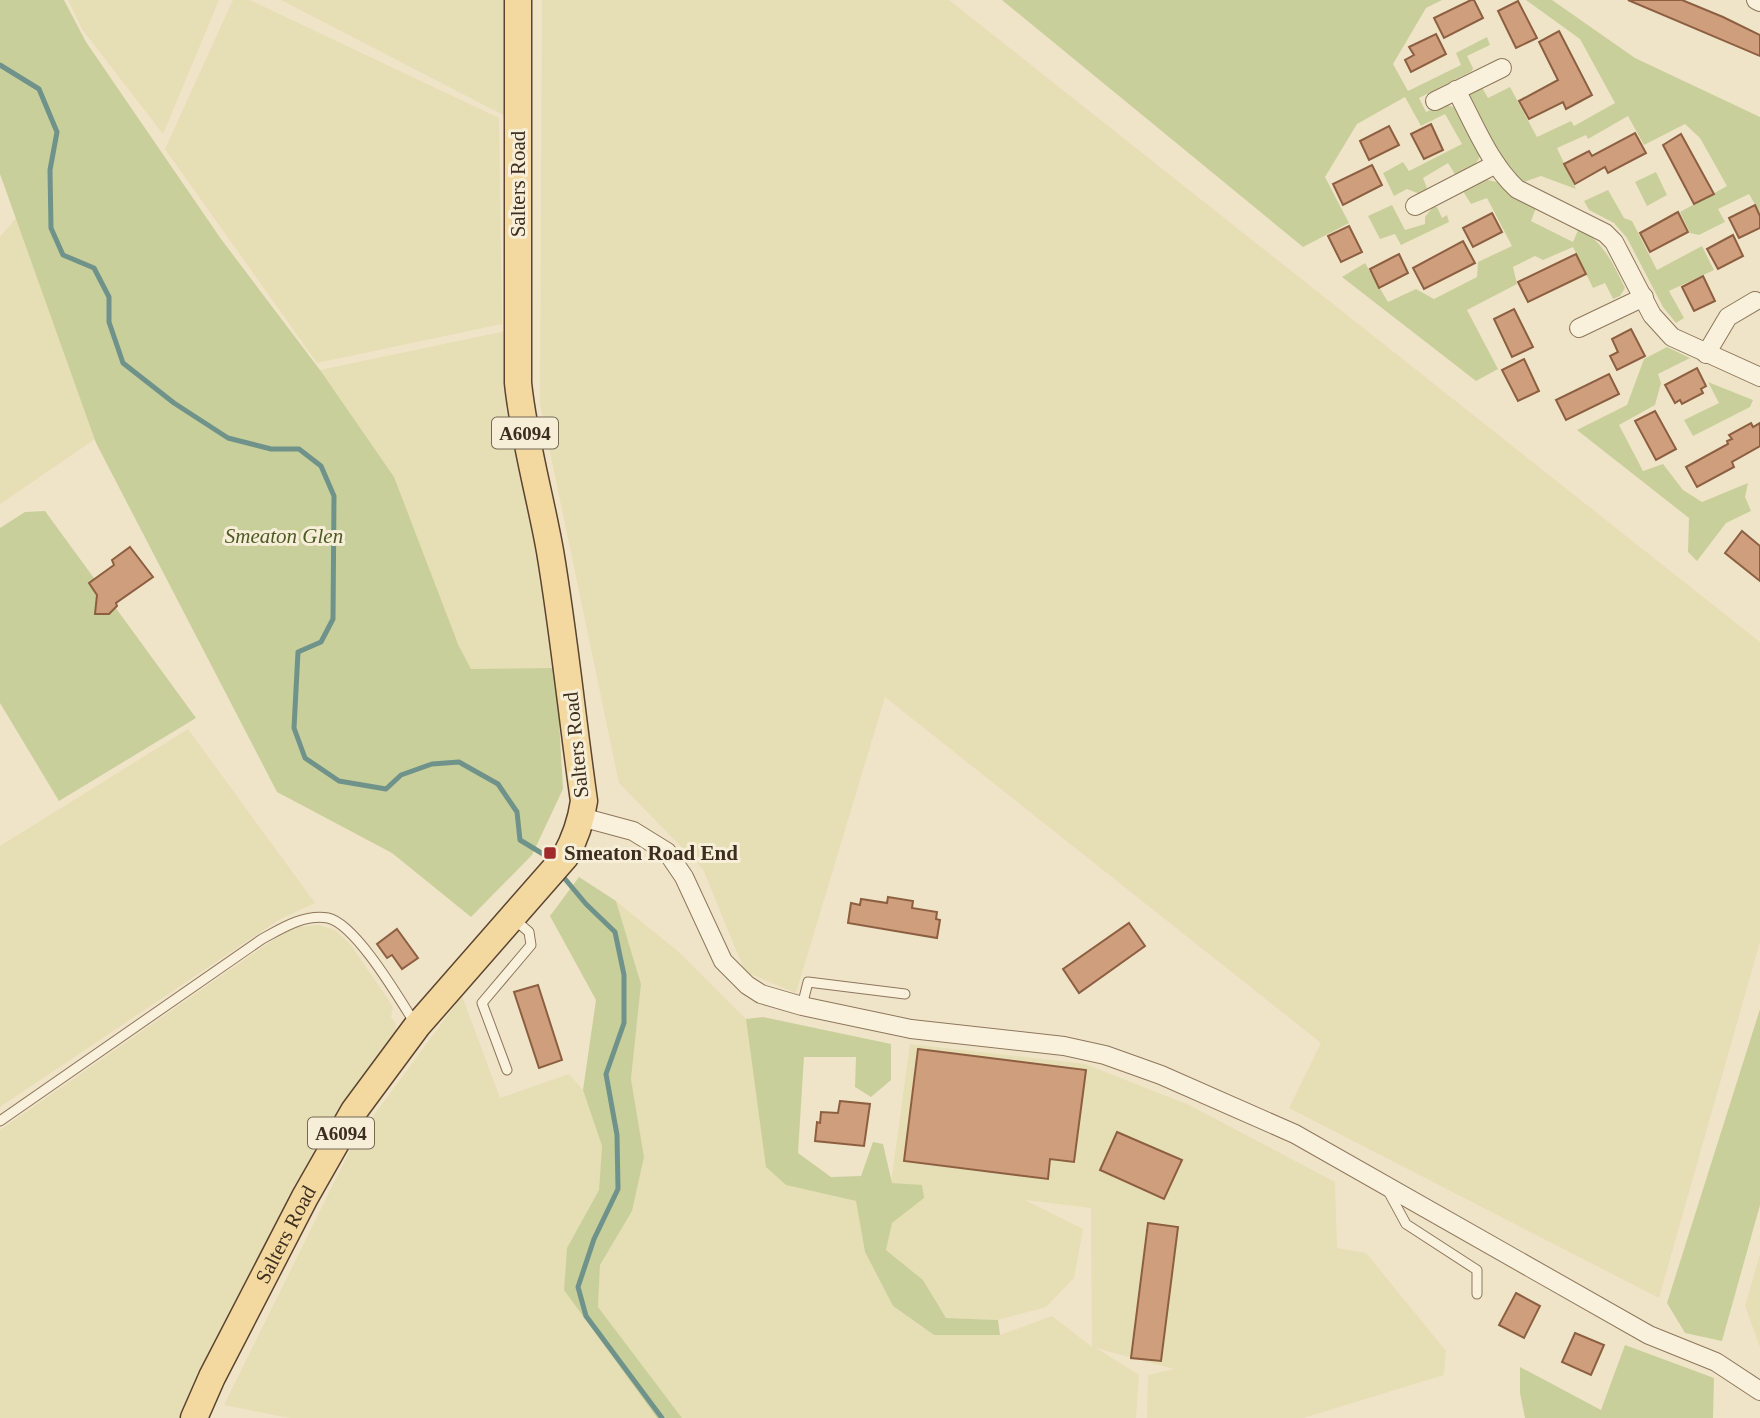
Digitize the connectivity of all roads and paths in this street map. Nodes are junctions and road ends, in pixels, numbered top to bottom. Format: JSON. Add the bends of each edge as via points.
{"nodes":[{"id":1,"x":518,"y":0,"type":"edge"},
{"id":2,"x":1502,"y":68,"type":"dead end"},
{"id":3,"x":1456,"y":90,"type":"junction"},
{"id":4,"x":1435,"y":100,"type":"dead end"},
{"id":5,"x":1496,"y":164,"type":"junction"},
{"id":6,"x":1415,"y":206,"type":"dead end"},
{"id":7,"x":1644,"y":297,"type":"junction"},
{"id":8,"x":1755,"y":301,"type":"dead end"},
{"id":9,"x":1578,"y":328,"type":"dead end"},
{"id":10,"x":1706,"y":354,"type":"junction"},
{"id":11,"x":1760,"y":377,"type":"edge"},
{"id":12,"x":582,"y":817,"type":"junction"},
{"id":13,"x":513,"y":918,"type":"junction"},
{"id":14,"x":905,"y":994,"type":"dead end"},
{"id":15,"x":802,"y":1006,"type":"junction"},
{"id":16,"x":417,"y":1026,"type":"junction"},
{"id":17,"x":507,"y":1070,"type":"dead end"},
{"id":18,"x":0,"y":1121,"type":"edge"},
{"id":19,"x":1385,"y":1185,"type":"junction"},
{"id":20,"x":1477,"y":1294,"type":"dead end"},
{"id":21,"x":1760,"y":1391,"type":"edge"},
{"id":22,"x":194,"y":1418,"type":"edge"}],
"edges":[{"from":1,"to":12,"type":"main road","name":"Salters Road","number":"A6094","via":[[518,383],[564,636],[584,801]]},
{"from":2,"to":3,"type":"street"},
{"from":3,"to":4,"type":"street"},
{"from":3,"to":5,"type":"street"},
{"from":5,"to":6,"type":"street"},
{"from":5,"to":7,"type":"street","via":[[1517,189],[1605,233]]},
{"from":7,"to":9,"type":"street"},
{"from":7,"to":10,"type":"street","via":[[1652,315],[1672,337]]},
{"from":8,"to":10,"type":"street","via":[[1728,317]]},
{"from":10,"to":11,"type":"street"},
{"from":12,"to":13,"type":"main road","name":"Salters Road","number":"A6094","via":[[565,857]]},
{"from":12,"to":15,"type":"street","via":[[633,831],[667,852],[684,877],[723,961],[761,994]]},
{"from":13,"to":16,"type":"main road","name":"Salters Road","number":"A6094"},
{"from":13,"to":17,"type":"lane","via":[[529,932],[531,945],[482,1003]]},
{"from":14,"to":15,"type":"lane","via":[[808,982]]},
{"from":15,"to":19,"type":"street","via":[[911,1029],[1105,1055],[1295,1134]]},
{"from":16,"to":18,"type":"lane","via":[[373,960],[345,928],[330,919],[311,918],[262,939]]},
{"from":16,"to":22,"type":"main road","name":"Salters Road","number":"A6094","via":[[344,1127]]},
{"from":19,"to":20,"type":"lane","via":[[1406,1224],[1477,1270]]},
{"from":19,"to":21,"type":"street","via":[[1649,1335],[1716,1362]]}]}
